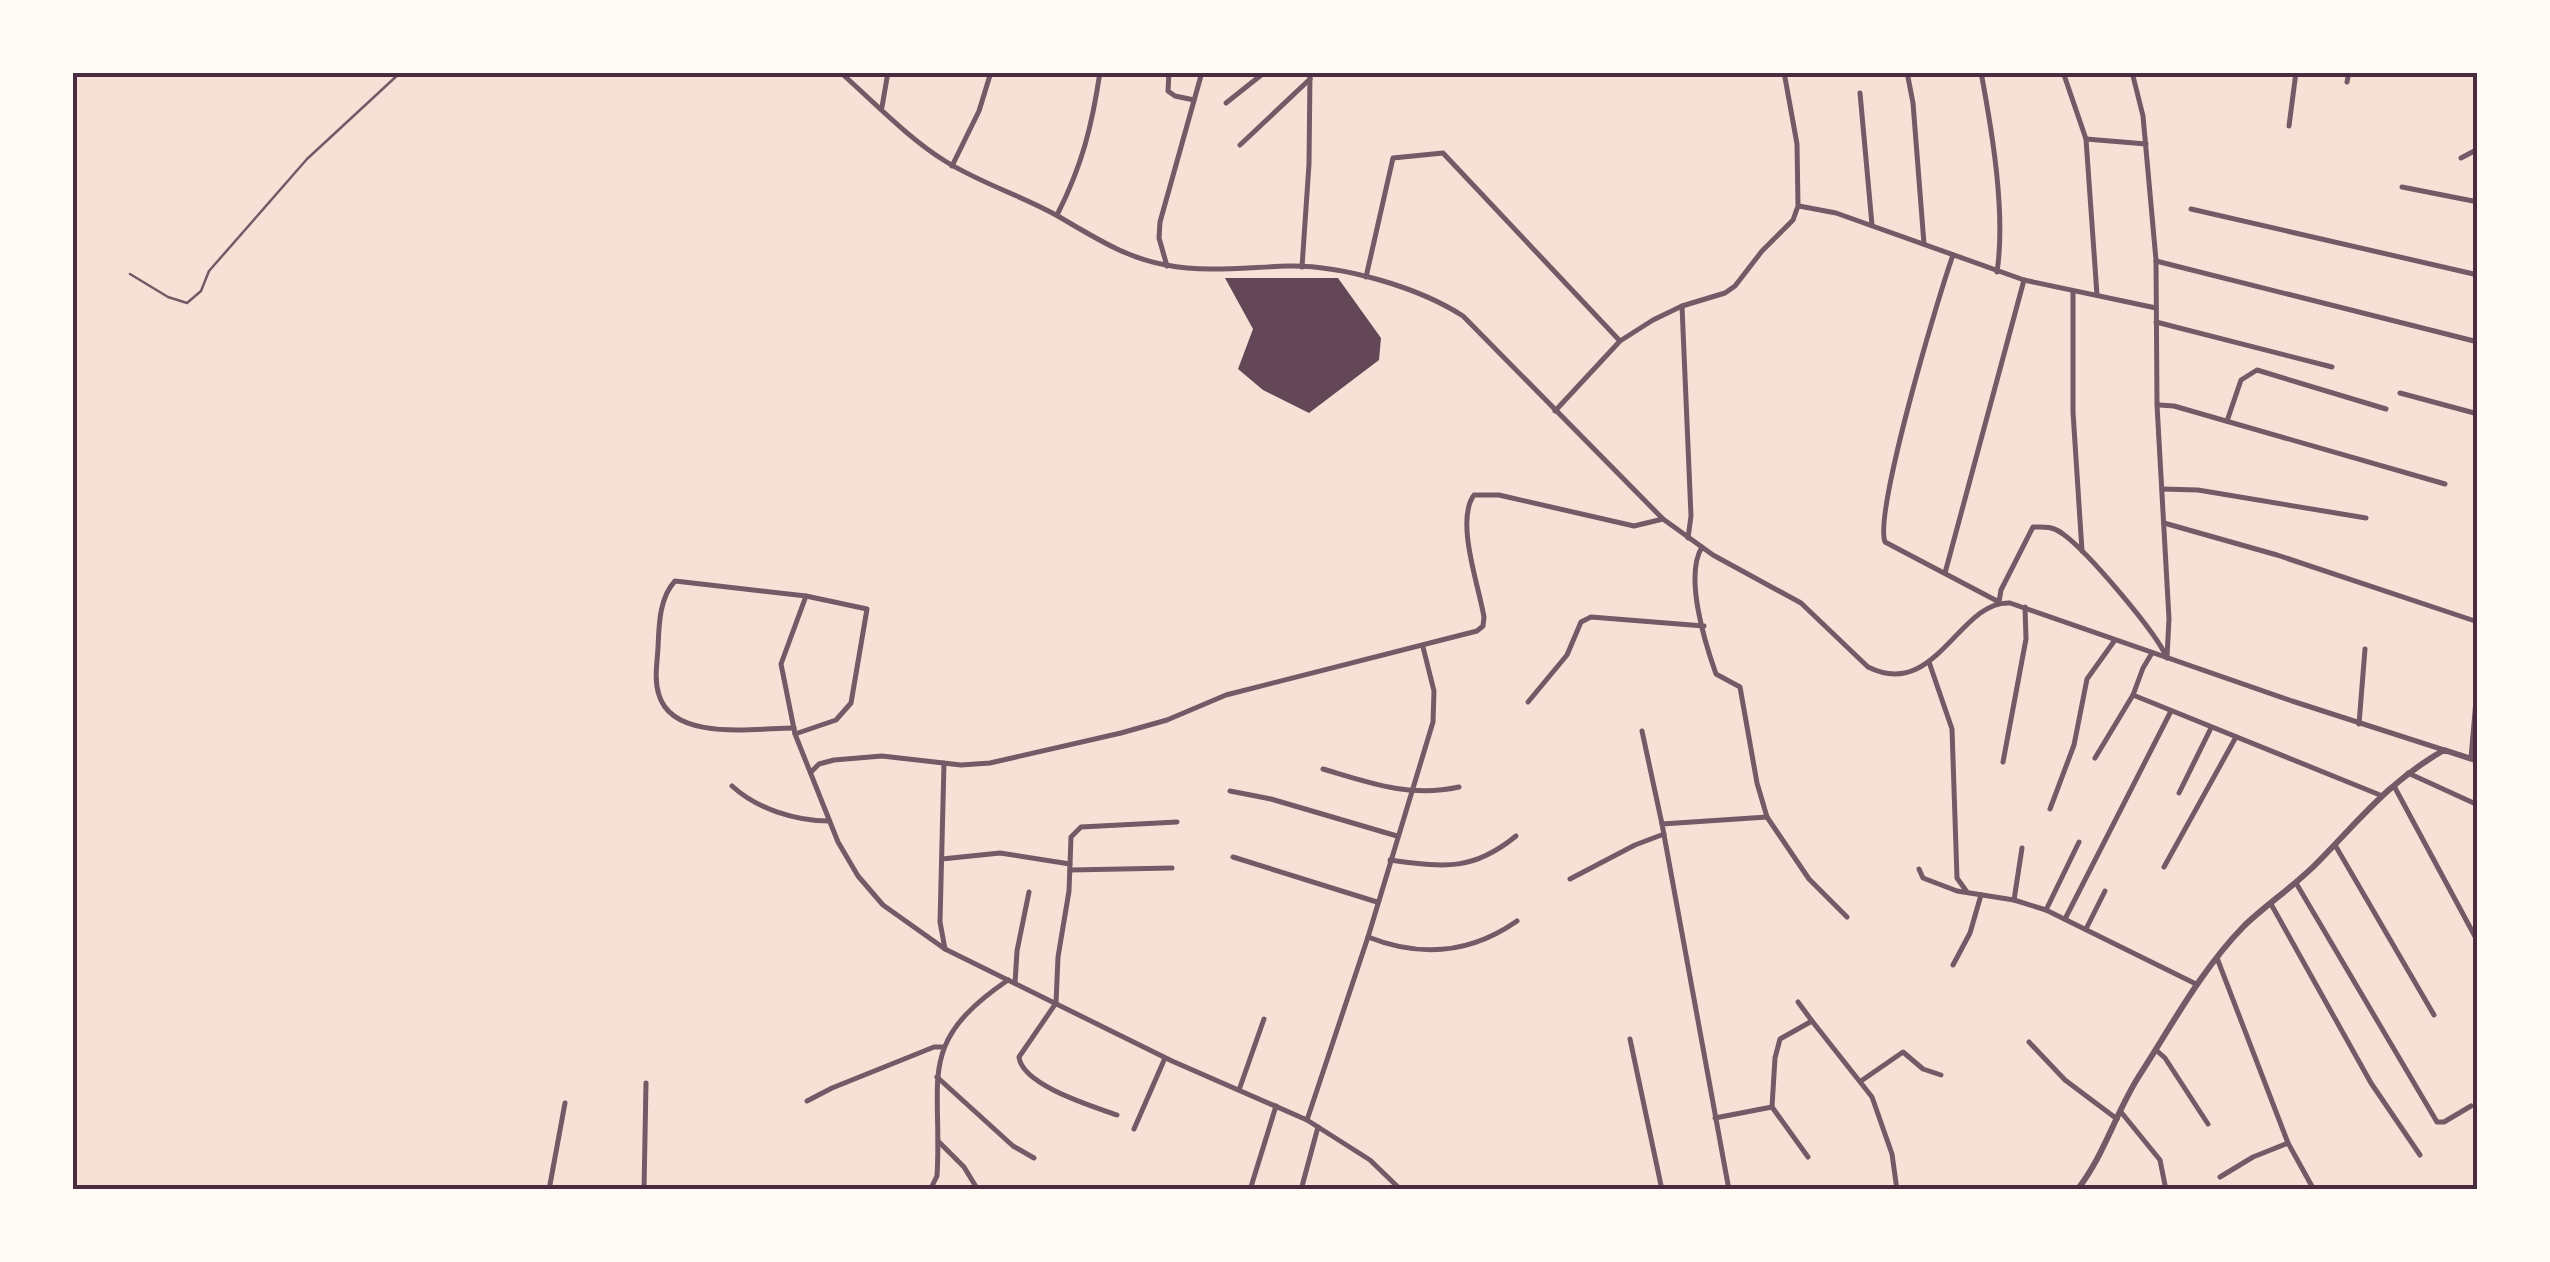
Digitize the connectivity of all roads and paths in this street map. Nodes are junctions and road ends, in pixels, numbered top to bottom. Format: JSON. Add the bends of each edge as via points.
{"nodes":[{"id":1,"x":402,"y":72,"type":"edge"},
{"id":2,"x":840,"y":72,"type":"edge"},
{"id":3,"x":888,"y":72,"type":"edge"},
{"id":4,"x":990,"y":72,"type":"edge"},
{"id":5,"x":1100,"y":72,"type":"edge"},
{"id":6,"x":1169,"y":72,"type":"edge"},
{"id":7,"x":1202,"y":72,"type":"edge"},
{"id":8,"x":1265,"y":72,"type":"edge"},
{"id":9,"x":1784,"y":72,"type":"edge"},
{"id":10,"x":1908,"y":72,"type":"edge"},
{"id":11,"x":1981,"y":72,"type":"edge"},
{"id":12,"x":2063,"y":72,"type":"edge"},
{"id":13,"x":2132,"y":72,"type":"edge"},
{"id":14,"x":2296,"y":72,"type":"edge"},
{"id":15,"x":2349,"y":72,"type":"edge"},
{"id":16,"x":1310,"y":76,"type":"edge"},
{"id":17,"x":2348,"y":82,"type":"dead end"},
{"id":18,"x":1860,"y":94,"type":"dead end"},
{"id":19,"x":1194,"y":100,"type":"junction"},
{"id":20,"x":1226,"y":104,"type":"dead end"},
{"id":21,"x":882,"y":108,"type":"junction"},
{"id":22,"x":2288,"y":126,"type":"dead end"},
{"id":23,"x":2086,"y":139,"type":"junction"},
{"id":24,"x":2146,"y":144,"type":"junction"},
{"id":25,"x":1240,"y":145,"type":"dead end"},
{"id":26,"x":2478,"y":149,"type":"edge"},
{"id":27,"x":2461,"y":158,"type":"dead end"},
{"id":28,"x":952,"y":166,"type":"junction"},
{"id":29,"x":2402,"y":187,"type":"dead end"},
{"id":30,"x":2478,"y":202,"type":"edge"},
{"id":31,"x":1798,"y":206,"type":"junction"},
{"id":32,"x":2191,"y":210,"type":"dead end"},
{"id":33,"x":1056,"y":215,"type":"junction"},
{"id":34,"x":1872,"y":226,"type":"junction"},
{"id":35,"x":1924,"y":245,"type":"junction"},
{"id":36,"x":1953,"y":255,"type":"junction"},
{"id":37,"x":2156,"y":260,"type":"junction"},
{"id":38,"x":1167,"y":266,"type":"junction"},
{"id":39,"x":1302,"y":267,"type":"junction"},
{"id":40,"x":1997,"y":272,"type":"junction"},
{"id":41,"x":130,"y":274,"type":"dead end"},
{"id":42,"x":2478,"y":275,"type":"edge"},
{"id":43,"x":1366,"y":278,"type":"junction"},
{"id":44,"x":2024,"y":280,"type":"junction"},
{"id":45,"x":2073,"y":291,"type":"junction"},
{"id":46,"x":2097,"y":296,"type":"junction"},
{"id":47,"x":1674,"y":300,"type":"dead end"},
{"id":48,"x":1682,"y":306,"type":"junction"},
{"id":49,"x":2156,"y":308,"type":"junction"},
{"id":50,"x":2156,"y":322,"type":"junction"},
{"id":51,"x":1620,"y":341,"type":"junction"},
{"id":52,"x":2478,"y":342,"type":"edge"},
{"id":53,"x":2332,"y":367,"type":"dead end"},
{"id":54,"x":2400,"y":393,"type":"dead end"},
{"id":55,"x":2158,"y":405,"type":"junction"},
{"id":56,"x":2386,"y":409,"type":"dead end"},
{"id":57,"x":1556,"y":411,"type":"junction"},
{"id":58,"x":2478,"y":414,"type":"edge"},
{"id":59,"x":2227,"y":421,"type":"junction"},
{"id":60,"x":2445,"y":484,"type":"dead end"},
{"id":61,"x":2162,"y":489,"type":"junction"},
{"id":62,"x":2366,"y":518,"type":"dead end"},
{"id":63,"x":1663,"y":519,"type":"junction"},
{"id":64,"x":2164,"y":523,"type":"junction"},
{"id":65,"x":1688,"y":538,"type":"junction"},
{"id":66,"x":1702,"y":547,"type":"junction"},
{"id":67,"x":2082,"y":554,"type":"junction"},
{"id":68,"x":1945,"y":573,"type":"junction"},
{"id":69,"x":806,"y":596,"type":"junction"},
{"id":70,"x":1999,"y":602,"type":"junction"},
{"id":71,"x":2025,"y":607,"type":"junction"},
{"id":72,"x":2478,"y":622,"type":"edge"},
{"id":73,"x":1704,"y":626,"type":"junction"},
{"id":74,"x":2115,"y":640,"type":"junction"},
{"id":75,"x":1423,"y":647,"type":"junction"},
{"id":76,"x":2365,"y":649,"type":"dead end"},
{"id":77,"x":2152,"y":652,"type":"junction"},
{"id":78,"x":2167,"y":658,"type":"junction"},
{"id":79,"x":1929,"y":662,"type":"junction"},
{"id":80,"x":2477,"y":689,"type":"edge"},
{"id":81,"x":2133,"y":696,"type":"junction"},
{"id":82,"x":1528,"y":702,"type":"dead end"},
{"id":83,"x":2170,"y":713,"type":"junction"},
{"id":84,"x":2359,"y":724,"type":"junction"},
{"id":85,"x":2211,"y":728,"type":"junction"},
{"id":86,"x":795,"y":731,"type":"junction"},
{"id":87,"x":1642,"y":731,"type":"dead end"},
{"id":88,"x":2236,"y":737,"type":"junction"},
{"id":89,"x":2444,"y":750,"type":"junction"},
{"id":90,"x":2095,"y":758,"type":"dead end"},
{"id":91,"x":2474,"y":759,"type":"edge"},
{"id":92,"x":2002,"y":762,"type":"dead end"},
{"id":93,"x":944,"y":764,"type":"junction"},
{"id":94,"x":1323,"y":770,"type":"dead end"},
{"id":95,"x":810,"y":772,"type":"junction"},
{"id":96,"x":2408,"y":774,"type":"junction"},
{"id":97,"x":2394,"y":784,"type":"junction"},
{"id":98,"x":732,"y":786,"type":"dead end"},
{"id":99,"x":1458,"y":787,"type":"dead end"},
{"id":100,"x":1230,"y":791,"type":"dead end"},
{"id":101,"x":1410,"y":792,"type":"junction"},
{"id":102,"x":2179,"y":793,"type":"dead end"},
{"id":103,"x":2380,"y":795,"type":"junction"},
{"id":104,"x":2478,"y":805,"type":"edge"},
{"id":105,"x":2050,"y":809,"type":"dead end"},
{"id":106,"x":1768,"y":816,"type":"junction"},
{"id":107,"x":828,"y":821,"type":"junction"},
{"id":108,"x":1176,"y":822,"type":"dead end"},
{"id":109,"x":1662,"y":824,"type":"junction"},
{"id":110,"x":1664,"y":834,"type":"junction"},
{"id":111,"x":1397,"y":836,"type":"junction"},
{"id":112,"x":1516,"y":836,"type":"dead end"},
{"id":113,"x":2080,"y":842,"type":"dead end"},
{"id":114,"x":2335,"y":845,"type":"junction"},
{"id":115,"x":2022,"y":848,"type":"dead end"},
{"id":116,"x":942,"y":858,"type":"junction"},
{"id":117,"x":1233,"y":858,"type":"dead end"},
{"id":118,"x":1390,"y":860,"type":"junction"},
{"id":119,"x":1070,"y":867,"type":"junction"},
{"id":120,"x":2164,"y":867,"type":"dead end"},
{"id":121,"x":1172,"y":868,"type":"dead end"},
{"id":122,"x":1919,"y":869,"type":"dead end"},
{"id":123,"x":1570,"y":879,"type":"dead end"},
{"id":124,"x":2296,"y":883,"type":"junction"},
{"id":125,"x":2105,"y":891,"type":"dead end"},
{"id":126,"x":1028,"y":892,"type":"dead end"},
{"id":127,"x":1967,"y":892,"type":"junction"},
{"id":128,"x":1981,"y":895,"type":"junction"},
{"id":129,"x":2014,"y":900,"type":"junction"},
{"id":130,"x":1377,"y":902,"type":"junction"},
{"id":131,"x":2270,"y":903,"type":"junction"},
{"id":132,"x":2046,"y":910,"type":"junction"},
{"id":133,"x":1847,"y":917,"type":"dead end"},
{"id":134,"x":2065,"y":919,"type":"junction"},
{"id":135,"x":1517,"y":921,"type":"dead end"},
{"id":136,"x":2086,"y":929,"type":"junction"},
{"id":137,"x":1368,"y":937,"type":"junction"},
{"id":138,"x":2478,"y":942,"type":"edge"},
{"id":139,"x":945,"y":949,"type":"junction"},
{"id":140,"x":2217,"y":958,"type":"junction"},
{"id":141,"x":1953,"y":965,"type":"dead end"},
{"id":142,"x":1012,"y":982,"type":"junction"},
{"id":143,"x":2196,"y":984,"type":"junction"},
{"id":144,"x":1798,"y":1002,"type":"dead end"},
{"id":145,"x":1056,"y":1003,"type":"junction"},
{"id":146,"x":2434,"y":1015,"type":"dead end"},
{"id":147,"x":1264,"y":1019,"type":"dead end"},
{"id":148,"x":1812,"y":1020,"type":"junction"},
{"id":149,"x":1630,"y":1039,"type":"dead end"},
{"id":150,"x":2028,"y":1042,"type":"dead end"},
{"id":151,"x":942,"y":1047,"type":"junction"},
{"id":152,"x":2156,"y":1050,"type":"junction"},
{"id":153,"x":1165,"y":1058,"type":"junction"},
{"id":154,"x":1941,"y":1075,"type":"dead end"},
{"id":155,"x":936,"y":1077,"type":"junction"},
{"id":156,"x":1862,"y":1081,"type":"junction"},
{"id":157,"x":646,"y":1083,"type":"dead end"},
{"id":158,"x":1239,"y":1090,"type":"junction"},
{"id":159,"x":808,"y":1101,"type":"dead end"},
{"id":160,"x":566,"y":1103,"type":"dead end"},
{"id":161,"x":1276,"y":1106,"type":"junction"},
{"id":162,"x":2471,"y":1106,"type":"dead end"},
{"id":163,"x":1772,"y":1107,"type":"junction"},
{"id":164,"x":2119,"y":1115,"type":"junction"},
{"id":165,"x":1117,"y":1116,"type":"dead end"},
{"id":166,"x":1715,"y":1118,"type":"junction"},
{"id":167,"x":1308,"y":1120,"type":"junction"},
{"id":168,"x":2208,"y":1124,"type":"dead end"},
{"id":169,"x":1318,"y":1127,"type":"junction"},
{"id":170,"x":1134,"y":1128,"type":"dead end"},
{"id":171,"x":938,"y":1140,"type":"junction"},
{"id":172,"x":2288,"y":1142,"type":"junction"},
{"id":173,"x":2420,"y":1155,"type":"dead end"},
{"id":174,"x":1808,"y":1156,"type":"dead end"},
{"id":175,"x":1034,"y":1158,"type":"dead end"},
{"id":176,"x":2220,"y":1177,"type":"dead end"},
{"id":177,"x":1400,"y":1189,"type":"edge"},
{"id":178,"x":548,"y":1190,"type":"edge"},
{"id":179,"x":644,"y":1190,"type":"edge"},
{"id":180,"x":930,"y":1190,"type":"edge"},
{"id":181,"x":978,"y":1190,"type":"edge"},
{"id":182,"x":1250,"y":1190,"type":"edge"},
{"id":183,"x":1301,"y":1190,"type":"edge"},
{"id":184,"x":1662,"y":1190,"type":"edge"},
{"id":185,"x":1729,"y":1190,"type":"edge"},
{"id":186,"x":1897,"y":1190,"type":"edge"},
{"id":187,"x":2077,"y":1190,"type":"edge"},
{"id":188,"x":2166,"y":1190,"type":"edge"},
{"id":189,"x":2314,"y":1190,"type":"edge"}],
"edges":[{"from":1,"to":41,"type":"lane","via":[[307,160],[187,303]]},
{"from":2,"to":21,"type":"street"},
{"from":3,"to":21,"type":"street"},
{"from":4,"to":28,"type":"street"},
{"from":5,"to":33,"type":"street","via":[[1090,135]]},
{"from":6,"to":19,"type":"street","via":[[1168,91]]},
{"from":7,"to":19,"type":"street"},
{"from":8,"to":20,"type":"street"},
{"from":9,"to":31,"type":"street","via":[[1797,144]]},
{"from":10,"to":35,"type":"street"},
{"from":11,"to":40,"type":"street","via":[[1992,131]]},
{"from":12,"to":23,"type":"street"},
{"from":13,"to":24,"type":"street"},
{"from":14,"to":22,"type":"street"},
{"from":15,"to":17,"type":"street"},
{"from":16,"to":25,"type":"street"},
{"from":16,"to":39,"type":"street"},
{"from":18,"to":34,"type":"street"},
{"from":19,"to":38,"type":"street","via":[[1160,222]]},
{"from":21,"to":28,"type":"street"},
{"from":23,"to":24,"type":"street"},
{"from":23,"to":46,"type":"street"},
{"from":24,"to":37,"type":"street"},
{"from":26,"to":27,"type":"street"},
{"from":28,"to":33,"type":"street"},
{"from":29,"to":30,"type":"street"},
{"from":31,"to":34,"type":"street"},
{"from":31,"to":48,"type":"street","via":[[1794,220],[1735,286]]},
{"from":32,"to":42,"type":"street"},
{"from":33,"to":38,"type":"street","via":[[1119,250]]},
{"from":34,"to":35,"type":"street"},
{"from":35,"to":36,"type":"street"},
{"from":36,"to":40,"type":"street"},
{"from":36,"to":68,"type":"street","via":[[1894,464],[1882,534],[1897,551]]},
{"from":37,"to":49,"type":"street"},
{"from":37,"to":52,"type":"street"},
{"from":38,"to":39,"type":"street"},
{"from":39,"to":43,"type":"street"},
{"from":40,"to":44,"type":"street"},
{"from":43,"to":51,"type":"street","via":[[1393,158],[1443,153]]},
{"from":43,"to":57,"type":"street","via":[[1463,316]]},
{"from":44,"to":45,"type":"street"},
{"from":44,"to":68,"type":"street"},
{"from":45,"to":46,"type":"street"},
{"from":45,"to":67,"type":"street"},
{"from":46,"to":49,"type":"street"},
{"from":47,"to":48,"type":"lane"},
{"from":48,"to":51,"type":"street"},
{"from":48,"to":65,"type":"street"},
{"from":49,"to":50,"type":"street"},
{"from":50,"to":53,"type":"street"},
{"from":50,"to":55,"type":"street"},
{"from":51,"to":57,"type":"street"},
{"from":54,"to":58,"type":"street"},
{"from":55,"to":59,"type":"street"},
{"from":55,"to":61,"type":"street"},
{"from":56,"to":59,"type":"street","via":[[2257,370],[2241,380]]},
{"from":57,"to":63,"type":"street"},
{"from":59,"to":60,"type":"street"},
{"from":61,"to":62,"type":"street"},
{"from":61,"to":64,"type":"street"},
{"from":63,"to":65,"type":"street"},
{"from":63,"to":75,"type":"street","via":[[1634,526],[1500,494],[1474,495],[1466,521],[1483,626]]},
{"from":64,"to":72,"type":"street"},
{"from":64,"to":78,"type":"street"},
{"from":65,"to":66,"type":"street"},
{"from":66,"to":73,"type":"street","via":[[1694,570]]},
{"from":66,"to":79,"type":"street","via":[[1802,602],[1868,667],[1899,672]]},
{"from":67,"to":70,"type":"street","via":[[2049,526],[2032,528]]},
{"from":67,"to":78,"type":"street"},
{"from":68,"to":70,"type":"street"},
{"from":69,"to":86,"type":"street","via":[[782,657]]},
{"from":69,"to":86,"type":"street","via":[[863,606],[868,614],[851,703],[836,720]]},
{"from":69,"to":86,"type":"street","via":[[675,581],[660,616],[656,682],[670,715],[693,726]]},
{"from":70,"to":71,"type":"street"},
{"from":70,"to":79,"type":"street"},
{"from":71,"to":74,"type":"street"},
{"from":71,"to":92,"type":"street","via":[[2026,639]]},
{"from":73,"to":82,"type":"street","via":[[1591,617],[1581,622],[1568,655]]},
{"from":73,"to":106,"type":"street","via":[[1716,674],[1740,688]]},
{"from":74,"to":77,"type":"street"},
{"from":74,"to":105,"type":"street","via":[[2087,679],[2074,745]]},
{"from":75,"to":93,"type":"street","via":[[1226,695],[1122,733],[990,764]]},
{"from":75,"to":101,"type":"street","via":[[1434,691],[1432,722]]},
{"from":76,"to":84,"type":"street"},
{"from":77,"to":78,"type":"street"},
{"from":77,"to":81,"type":"street"},
{"from":78,"to":84,"type":"street"},
{"from":79,"to":127,"type":"street","via":[[1952,729],[1958,878]]},
{"from":80,"to":91,"type":"street"},
{"from":81,"to":83,"type":"street"},
{"from":81,"to":90,"type":"street"},
{"from":83,"to":85,"type":"street"},
{"from":83,"to":134,"type":"street"},
{"from":84,"to":89,"type":"street"},
{"from":85,"to":88,"type":"street"},
{"from":85,"to":102,"type":"street"},
{"from":86,"to":95,"type":"street"},
{"from":87,"to":109,"type":"street"},
{"from":88,"to":103,"type":"street"},
{"from":88,"to":120,"type":"street"},
{"from":89,"to":91,"type":"street"},
{"from":89,"to":96,"type":"street"},
{"from":93,"to":95,"type":"street","via":[[882,756],[819,764]]},
{"from":93,"to":116,"type":"street"},
{"from":94,"to":101,"type":"street"},
{"from":95,"to":107,"type":"street"},
{"from":96,"to":97,"type":"street"},
{"from":96,"to":104,"type":"street"},
{"from":97,"to":103,"type":"street"},
{"from":97,"to":138,"type":"street"},
{"from":98,"to":107,"type":"street","via":[[788,816]]},
{"from":99,"to":101,"type":"street"},
{"from":100,"to":111,"type":"street"},
{"from":101,"to":111,"type":"street"},
{"from":103,"to":114,"type":"street"},
{"from":106,"to":109,"type":"street"},
{"from":106,"to":133,"type":"street","via":[[1808,879]]},
{"from":107,"to":139,"type":"street","via":[[858,876],[883,905]]},
{"from":108,"to":119,"type":"street","via":[[1081,827],[1071,837]]},
{"from":109,"to":110,"type":"street"},
{"from":110,"to":123,"type":"street"},
{"from":110,"to":166,"type":"street"},
{"from":111,"to":118,"type":"street"},
{"from":112,"to":118,"type":"street","via":[[1469,864]]},
{"from":113,"to":132,"type":"street"},
{"from":114,"to":124,"type":"street"},
{"from":114,"to":146,"type":"street"},
{"from":115,"to":129,"type":"street"},
{"from":116,"to":119,"type":"street","via":[[1000,853]]},
{"from":116,"to":139,"type":"street"},
{"from":117,"to":130,"type":"street"},
{"from":118,"to":130,"type":"street"},
{"from":119,"to":121,"type":"street"},
{"from":119,"to":145,"type":"street"},
{"from":122,"to":127,"type":"street","via":[[1923,878]]},
{"from":124,"to":131,"type":"street"},
{"from":124,"to":162,"type":"street","via":[[2437,1122]]},
{"from":125,"to":136,"type":"street"},
{"from":126,"to":142,"type":"street"},
{"from":127,"to":128,"type":"street"},
{"from":128,"to":129,"type":"street"},
{"from":128,"to":141,"type":"street"},
{"from":129,"to":132,"type":"street"},
{"from":130,"to":137,"type":"street"},
{"from":131,"to":140,"type":"street"},
{"from":131,"to":173,"type":"street","via":[[2371,1083]]},
{"from":132,"to":134,"type":"street"},
{"from":134,"to":136,"type":"street"},
{"from":135,"to":137,"type":"street","via":[[1476,944],[1449,950],[1404,948]]},
{"from":136,"to":143,"type":"street"},
{"from":137,"to":167,"type":"street"},
{"from":139,"to":142,"type":"street"},
{"from":140,"to":143,"type":"street"},
{"from":140,"to":172,"type":"street"},
{"from":142,"to":145,"type":"street"},
{"from":142,"to":151,"type":"street","via":[[977,1002]]},
{"from":143,"to":152,"type":"street"},
{"from":144,"to":148,"type":"street"},
{"from":145,"to":153,"type":"street"},
{"from":145,"to":165,"type":"street","via":[[1019,1058],[1022,1070]]},
{"from":147,"to":158,"type":"street"},
{"from":148,"to":156,"type":"street"},
{"from":148,"to":163,"type":"street","via":[[1780,1040]]},
{"from":149,"to":184,"type":"street"},
{"from":150,"to":164,"type":"street","via":[[2065,1080]]},
{"from":151,"to":155,"type":"street"},
{"from":151,"to":159,"type":"street"},
{"from":152,"to":164,"type":"street"},
{"from":152,"to":168,"type":"street"},
{"from":153,"to":158,"type":"street"},
{"from":153,"to":170,"type":"street"},
{"from":154,"to":156,"type":"street","via":[[1903,1052]]},
{"from":155,"to":171,"type":"street"},
{"from":155,"to":175,"type":"street"},
{"from":156,"to":186,"type":"street","via":[[1881,1119]]},
{"from":157,"to":179,"type":"street"},
{"from":158,"to":161,"type":"street"},
{"from":160,"to":178,"type":"street"},
{"from":161,"to":167,"type":"street"},
{"from":161,"to":182,"type":"street"},
{"from":163,"to":166,"type":"street"},
{"from":163,"to":174,"type":"street"},
{"from":164,"to":187,"type":"street"},
{"from":164,"to":188,"type":"street","via":[[2160,1160]]},
{"from":166,"to":185,"type":"street"},
{"from":167,"to":169,"type":"street"},
{"from":169,"to":177,"type":"street","via":[[1370,1160]]},
{"from":169,"to":183,"type":"street"},
{"from":171,"to":180,"type":"street"},
{"from":171,"to":181,"type":"street"},
{"from":172,"to":176,"type":"street"},
{"from":172,"to":189,"type":"street"}]}
